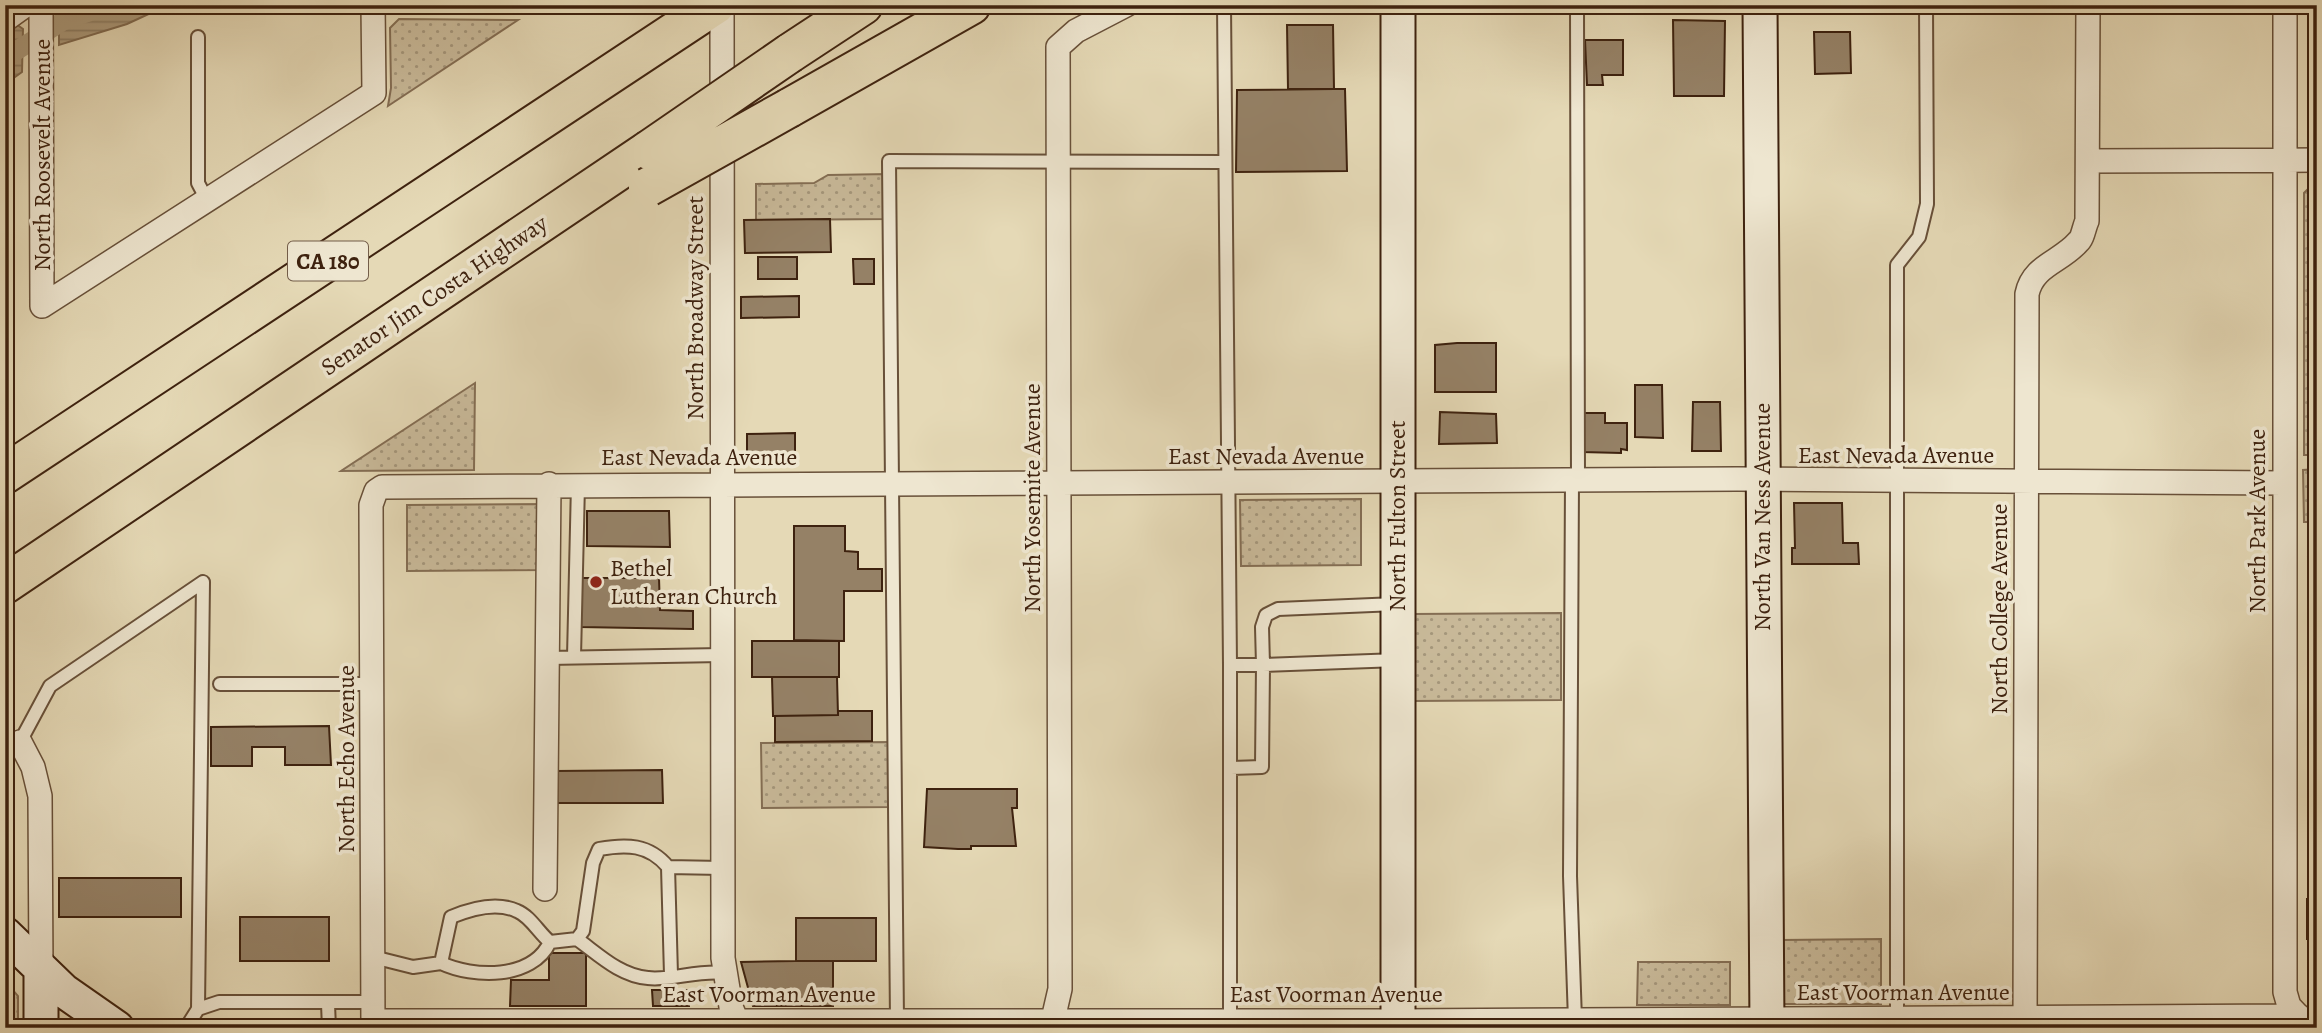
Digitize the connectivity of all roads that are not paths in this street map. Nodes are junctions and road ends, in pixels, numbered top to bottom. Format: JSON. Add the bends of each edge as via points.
{"nodes":[{"id":1,"x":373,"y":5,"type":"edge"},
{"id":2,"x":698,"y":5,"type":"edge"},
{"id":3,"x":715,"y":5,"type":"edge"},
{"id":4,"x":722,"y":5,"type":"edge"},
{"id":5,"x":863,"y":5,"type":"edge"},
{"id":6,"x":971,"y":5,"type":"edge"},
{"id":7,"x":1126,"y":5,"type":"edge"},
{"id":8,"x":1224,"y":5,"type":"edge"},
{"id":9,"x":1398,"y":5,"type":"edge"},
{"id":10,"x":1577,"y":5,"type":"edge"},
{"id":11,"x":1760,"y":5,"type":"edge"},
{"id":12,"x":1926,"y":5,"type":"edge"},
{"id":13,"x":2088,"y":5,"type":"edge"},
{"id":14,"x":2285,"y":5,"type":"edge"},
{"id":15,"x":36,"y":9,"type":"edge"},
{"id":16,"x":5,"y":20,"type":"edge"},
{"id":17,"x":198,"y":37,"type":"dead end"},
{"id":18,"x":650,"y":48,"type":"junction"},
{"id":19,"x":2317,"y":160,"type":"edge"},
{"id":20,"x":1058,"y":161,"type":"junction"},
{"id":21,"x":2088,"y":161,"type":"junction"},
{"id":22,"x":2285,"y":161,"type":"junction"},
{"id":23,"x":1225,"y":162,"type":"junction"},
{"id":24,"x":207,"y":200,"type":"junction"},
{"id":25,"x":473,"y":268,"type":"junction"},
{"id":26,"x":5,"y":474,"type":"edge"},
{"id":27,"x":1762,"y":479,"type":"junction"},
{"id":28,"x":1575,"y":480,"type":"junction"},
{"id":29,"x":894,"y":482,"type":"junction"},
{"id":30,"x":1059,"y":482,"type":"junction"},
{"id":31,"x":1396,"y":482,"type":"junction"},
{"id":32,"x":1895,"y":482,"type":"junction"},
{"id":33,"x":2025,"y":482,"type":"junction"},
{"id":34,"x":721,"y":483,"type":"junction"},
{"id":35,"x":2283,"y":483,"type":"junction"},
{"id":36,"x":550,"y":484,"type":"junction"},
{"id":37,"x":578,"y":484,"type":"junction"},
{"id":38,"x":1227,"y":484,"type":"junction"},
{"id":39,"x":376,"y":491,"type":"joint"},
{"id":40,"x":5,"y":584,"type":"edge"},
{"id":41,"x":1398,"y":603,"type":"junction"},
{"id":42,"x":722,"y":654,"type":"junction"},
{"id":43,"x":574,"y":657,"type":"junction"},
{"id":44,"x":548,"y":658,"type":"junction"},
{"id":45,"x":1398,"y":660,"type":"junction"},
{"id":46,"x":1230,"y":665,"type":"junction"},
{"id":47,"x":1263,"y":665,"type":"junction"},
{"id":48,"x":220,"y":684,"type":"dead end"},
{"id":49,"x":372,"y":684,"type":"junction"},
{"id":50,"x":20,"y":741,"type":"joint"},
{"id":51,"x":1231,"y":768,"type":"junction"},
{"id":52,"x":668,"y":867,"type":"junction"},
{"id":53,"x":722,"y":868,"type":"junction"},
{"id":54,"x":545,"y":890,"type":"dead end"},
{"id":55,"x":5,"y":934,"type":"edge"},
{"id":56,"x":577,"y":939,"type":"junction"},
{"id":57,"x":550,"y":942,"type":"junction"},
{"id":58,"x":373,"y":957,"type":"junction"},
{"id":59,"x":441,"y":963,"type":"junction"},
{"id":60,"x":41,"y":972,"type":"junction"},
{"id":61,"x":724,"y":973,"type":"junction"},
{"id":62,"x":671,"y":975,"type":"junction"},
{"id":63,"x":328,"y":1004,"type":"junction"},
{"id":64,"x":198,"y":1009,"type":"junction"},
{"id":65,"x":373,"y":1017,"type":"edge"},
{"id":66,"x":1897,"y":1018,"type":"junction"},
{"id":67,"x":1230,"y":1020,"type":"junction"},
{"id":68,"x":1575,"y":1020,"type":"junction"},
{"id":69,"x":897,"y":1021,"type":"junction"},
{"id":70,"x":2304,"y":1022,"type":"edge"},
{"id":71,"x":1681,"y":1023,"type":"edge"},
{"id":72,"x":1767,"y":1023,"type":"edge"},
{"id":73,"x":2025,"y":1023,"type":"edge"},
{"id":74,"x":484,"y":1024,"type":"edge"},
{"id":75,"x":575,"y":1024,"type":"edge"},
{"id":76,"x":738,"y":1024,"type":"edge"},
{"id":77,"x":1052,"y":1024,"type":"edge"},
{"id":78,"x":1398,"y":1024,"type":"edge"},
{"id":79,"x":41,"y":1028,"type":"edge"},
{"id":80,"x":117,"y":1028,"type":"edge"},
{"id":81,"x":186,"y":1028,"type":"edge"},
{"id":82,"x":330,"y":1028,"type":"edge"}],
"edges":[{"from":1,"to":24,"type":"street","via":[[374,93]]},
{"from":2,"to":18,"type":"highway"},
{"from":3,"to":18,"type":"highway","number":"CA 180"},
{"from":4,"to":34,"type":"street","name":"North Broadway Street"},
{"from":5,"to":25,"type":"highway","name":"Senator Jim Costa Highway","bridge":true},
{"from":6,"to":25,"type":"highway","bridge":true,"via":[[648,187]]},
{"from":7,"to":20,"type":"street","name":"North Yosemite Avenue","via":[[1058,47]]},
{"from":8,"to":23,"type":"lane"},
{"from":9,"to":31,"type":"main road","name":"North Fulton Street"},
{"from":10,"to":28,"type":"lane"},
{"from":11,"to":27,"type":"main road","name":"North Van Ness Avenue"},
{"from":12,"to":32,"type":"lane","via":[[1927,204],[1919,237],[1897,265]]},
{"from":13,"to":21,"type":"street","name":"North College Avenue"},
{"from":14,"to":22,"type":"street","name":"North Park Avenue"},
{"from":15,"to":16,"type":"street"},
{"from":15,"to":24,"type":"street","name":"North Roosevelt Avenue","via":[[41,50],[42,306]]},
{"from":17,"to":24,"type":"lane","via":[[198,184]]},
{"from":18,"to":26,"type":"highway","number":"CA 180"},
{"from":19,"to":22,"type":"street"},
{"from":20,"to":23,"type":"lane"},
{"from":20,"to":29,"type":"lane","via":[[889,161]]},
{"from":20,"to":30,"type":"street","name":"North Yosemite Avenue"},
{"from":21,"to":22,"type":"street"},
{"from":21,"to":33,"type":"street","name":"North College Avenue","via":[[2087,221],[2080,242],[2042,268],[2029,282],[2026,294]]},
{"from":22,"to":35,"type":"street","name":"North Park Avenue"},
{"from":23,"to":38,"type":"lane"},
{"from":25,"to":40,"type":"highway","name":"Senator Jim Costa Highway"},
{"from":27,"to":28,"type":"street","name":"East Nevada Avenue"},
{"from":27,"to":32,"type":"street","name":"East Nevada Avenue"},
{"from":27,"to":72,"type":"main road","name":"North Van Ness Avenue"},
{"from":28,"to":31,"type":"street","name":"East Nevada Avenue"},
{"from":28,"to":68,"type":"lane","via":[[1570,876]]},
{"from":29,"to":30,"type":"street","name":"East Nevada Avenue"},
{"from":29,"to":34,"type":"street","name":"East Nevada Avenue"},
{"from":29,"to":69,"type":"lane"},
{"from":30,"to":38,"type":"street","name":"East Nevada Avenue"},
{"from":30,"to":77,"type":"street","name":"North Yosemite Avenue","via":[[1060,989]]},
{"from":31,"to":38,"type":"street","name":"East Nevada Avenue"},
{"from":31,"to":41,"type":"main road","name":"North Fulton Street"},
{"from":32,"to":33,"type":"street","name":"East Nevada Avenue"},
{"from":32,"to":66,"type":"lane"},
{"from":33,"to":35,"type":"street","name":"East Nevada Avenue"},
{"from":33,"to":73,"type":"street","name":"North College Avenue"},
{"from":34,"to":37,"type":"street","name":"East Nevada Avenue"},
{"from":34,"to":42,"type":"street","name":"North Broadway Street"},
{"from":35,"to":70,"type":"street","name":"North Park Avenue","via":[[2285,992],[2289,1006]]},
{"from":36,"to":37,"type":"street","name":"East Nevada Avenue"},
{"from":36,"to":39,"type":"street","name":"East Nevada Avenue","via":[[390,486]]},
{"from":36,"to":44,"type":"street"},
{"from":37,"to":43,"type":"lane"},
{"from":38,"to":46,"type":"lane"},
{"from":39,"to":49,"type":"street","name":"North Echo Avenue","via":[[371,505]]},
{"from":41,"to":45,"type":"main road","name":"North Fulton Street"},
{"from":41,"to":47,"type":"lane","via":[[1278,610],[1266,615]]},
{"from":42,"to":43,"type":"lane"},
{"from":42,"to":53,"type":"street","name":"North Broadway Street"},
{"from":43,"to":44,"type":"lane"},
{"from":44,"to":54,"type":"street"},
{"from":45,"to":47,"type":"lane"},
{"from":45,"to":78,"type":"main road","name":"North Fulton Street"},
{"from":46,"to":47,"type":"lane"},
{"from":46,"to":51,"type":"lane"},
{"from":47,"to":51,"type":"lane","via":[[1262,767]]},
{"from":48,"to":49,"type":"lane"},
{"from":49,"to":58,"type":"street","name":"North Echo Avenue"},
{"from":50,"to":60,"type":"street","via":[[40,796]]},
{"from":50,"to":64,"type":"lane","via":[[50,686],[202,582]]},
{"from":51,"to":67,"type":"lane"},
{"from":52,"to":53,"type":"lane"},
{"from":52,"to":56,"type":"lane","via":[[660,857],[635,845],[599,849],[583,931]]},
{"from":52,"to":62,"type":"lane"},
{"from":53,"to":61,"type":"street","name":"North Broadway Street"},
{"from":55,"to":60,"type":"main road"},
{"from":56,"to":57,"type":"lane"},
{"from":56,"to":62,"type":"lane","via":[[615,968],[648,979]]},
{"from":57,"to":59,"type":"lane","via":[[545,951],[509,971],[491,974]]},
{"from":57,"to":59,"type":"lane","via":[[517,911],[470,909],[451,917]]},
{"from":58,"to":59,"type":"lane","via":[[413,967]]},
{"from":58,"to":65,"type":"street","name":"North Echo Avenue"},
{"from":60,"to":79,"type":"main road"},
{"from":60,"to":80,"type":"main road"},
{"from":61,"to":62,"type":"lane"},
{"from":61,"to":76,"type":"street","name":"North Broadway Street"},
{"from":63,"to":64,"type":"lane","via":[[219,1002]]},
{"from":63,"to":65,"type":"lane"},
{"from":63,"to":82,"type":"lane"},
{"from":64,"to":81,"type":"lane"},
{"from":65,"to":74,"type":"street","name":"East Voorman Avenue"},
{"from":66,"to":72,"type":"street","name":"East Voorman Avenue"},
{"from":66,"to":73,"type":"street","name":"East Voorman Avenue"},
{"from":67,"to":77,"type":"street","name":"East Voorman Avenue"},
{"from":67,"to":78,"type":"street","name":"East Voorman Avenue"},
{"from":68,"to":71,"type":"street","name":"East Voorman Avenue"},
{"from":68,"to":78,"type":"street","name":"East Voorman Avenue"},
{"from":69,"to":76,"type":"street","name":"East Voorman Avenue"},
{"from":69,"to":77,"type":"street","name":"East Voorman Avenue"},
{"from":70,"to":73,"type":"street","name":"East Voorman Avenue"},
{"from":71,"to":72,"type":"street","name":"East Voorman Avenue"},
{"from":74,"to":75,"type":"street","name":"East Voorman Avenue"},
{"from":75,"to":76,"type":"street","name":"East Voorman Avenue"}]}
